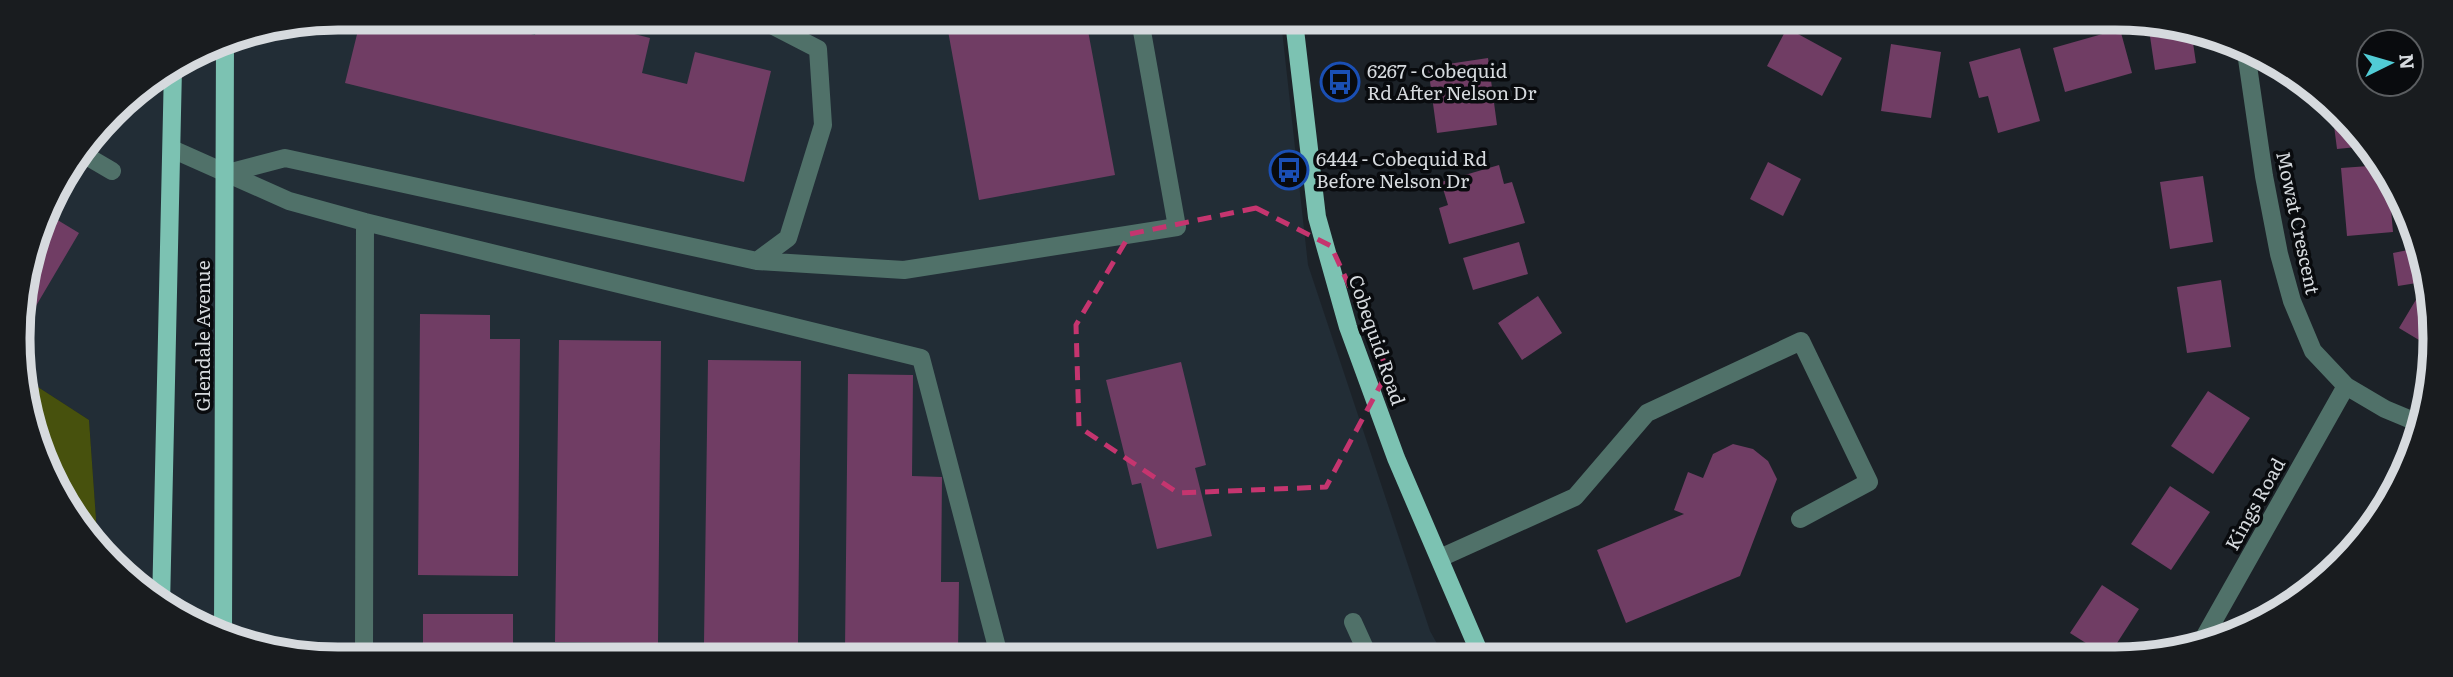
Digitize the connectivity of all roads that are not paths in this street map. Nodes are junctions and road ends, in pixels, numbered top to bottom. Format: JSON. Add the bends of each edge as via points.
{"nodes":[{"id":1,"x":782,"y":30,"type":"edge"},
{"id":2,"x":1142,"y":30,"type":"edge"},
{"id":3,"x":1295,"y":30,"type":"edge"},
{"id":4,"x":225,"y":51,"type":"edge"},
{"id":5,"x":2247,"y":60,"type":"edge"},
{"id":6,"x":173,"y":78,"type":"edge"},
{"id":7,"x":172,"y":149,"type":"junction"},
{"id":8,"x":89,"y":158,"type":"edge"},
{"id":9,"x":112,"y":171,"type":"dead end"},
{"id":10,"x":224,"y":174,"type":"junction"},
{"id":11,"x":365,"y":222,"type":"junction"},
{"id":12,"x":757,"y":261,"type":"junction"},
{"id":13,"x":2346,"y":386,"type":"junction"},
{"id":14,"x":2412,"y":420,"type":"edge"},
{"id":15,"x":1800,"y":519,"type":"dead end"},
{"id":16,"x":1440,"y":558,"type":"junction"},
{"id":17,"x":161,"y":591,"type":"edge"},
{"id":18,"x":1353,"y":622,"type":"dead end"},
{"id":19,"x":223,"y":625,"type":"edge"},
{"id":20,"x":2207,"y":633,"type":"edge"},
{"id":21,"x":364,"y":647,"type":"edge"},
{"id":22,"x":997,"y":647,"type":"edge"},
{"id":23,"x":1364,"y":647,"type":"edge"},
{"id":24,"x":1477,"y":647,"type":"edge"}],
"edges":[{"from":1,"to":12,"type":"street","via":[[818,49],[822,125],[788,238]]},
{"from":2,"to":12,"type":"street","via":[[1177,227],[904,270]]},
{"from":3,"to":16,"type":"main road","name":"Cobequid Road","via":[[1317,217],[1348,327],[1396,458]]},
{"from":4,"to":10,"type":"main road","name":"Glendale Avenue"},
{"from":5,"to":13,"type":"street","name":"Mowat Crescent","via":[[2264,176],[2292,302],[2313,351]]},
{"from":6,"to":7,"type":"main road","name":"Glendale Avenue"},
{"from":7,"to":10,"type":"street"},
{"from":7,"to":17,"type":"main road","name":"Glendale Avenue"},
{"from":8,"to":9,"type":"street"},
{"from":10,"to":11,"type":"street","via":[[289,201]]},
{"from":10,"to":12,"type":"street","via":[[285,158]]},
{"from":10,"to":19,"type":"main road","name":"Glendale Avenue"},
{"from":11,"to":21,"type":"street"},
{"from":11,"to":22,"type":"street","via":[[921,358]]},
{"from":13,"to":14,"type":"street","name":"Mowat Crescent"},
{"from":13,"to":20,"type":"street","name":"Kings Road"},
{"from":15,"to":16,"type":"street","via":[[1869,482],[1801,341],[1647,413],[1575,497]]},
{"from":16,"to":24,"type":"main road","name":"Cobequid Road"},
{"from":18,"to":23,"type":"street"}]}
